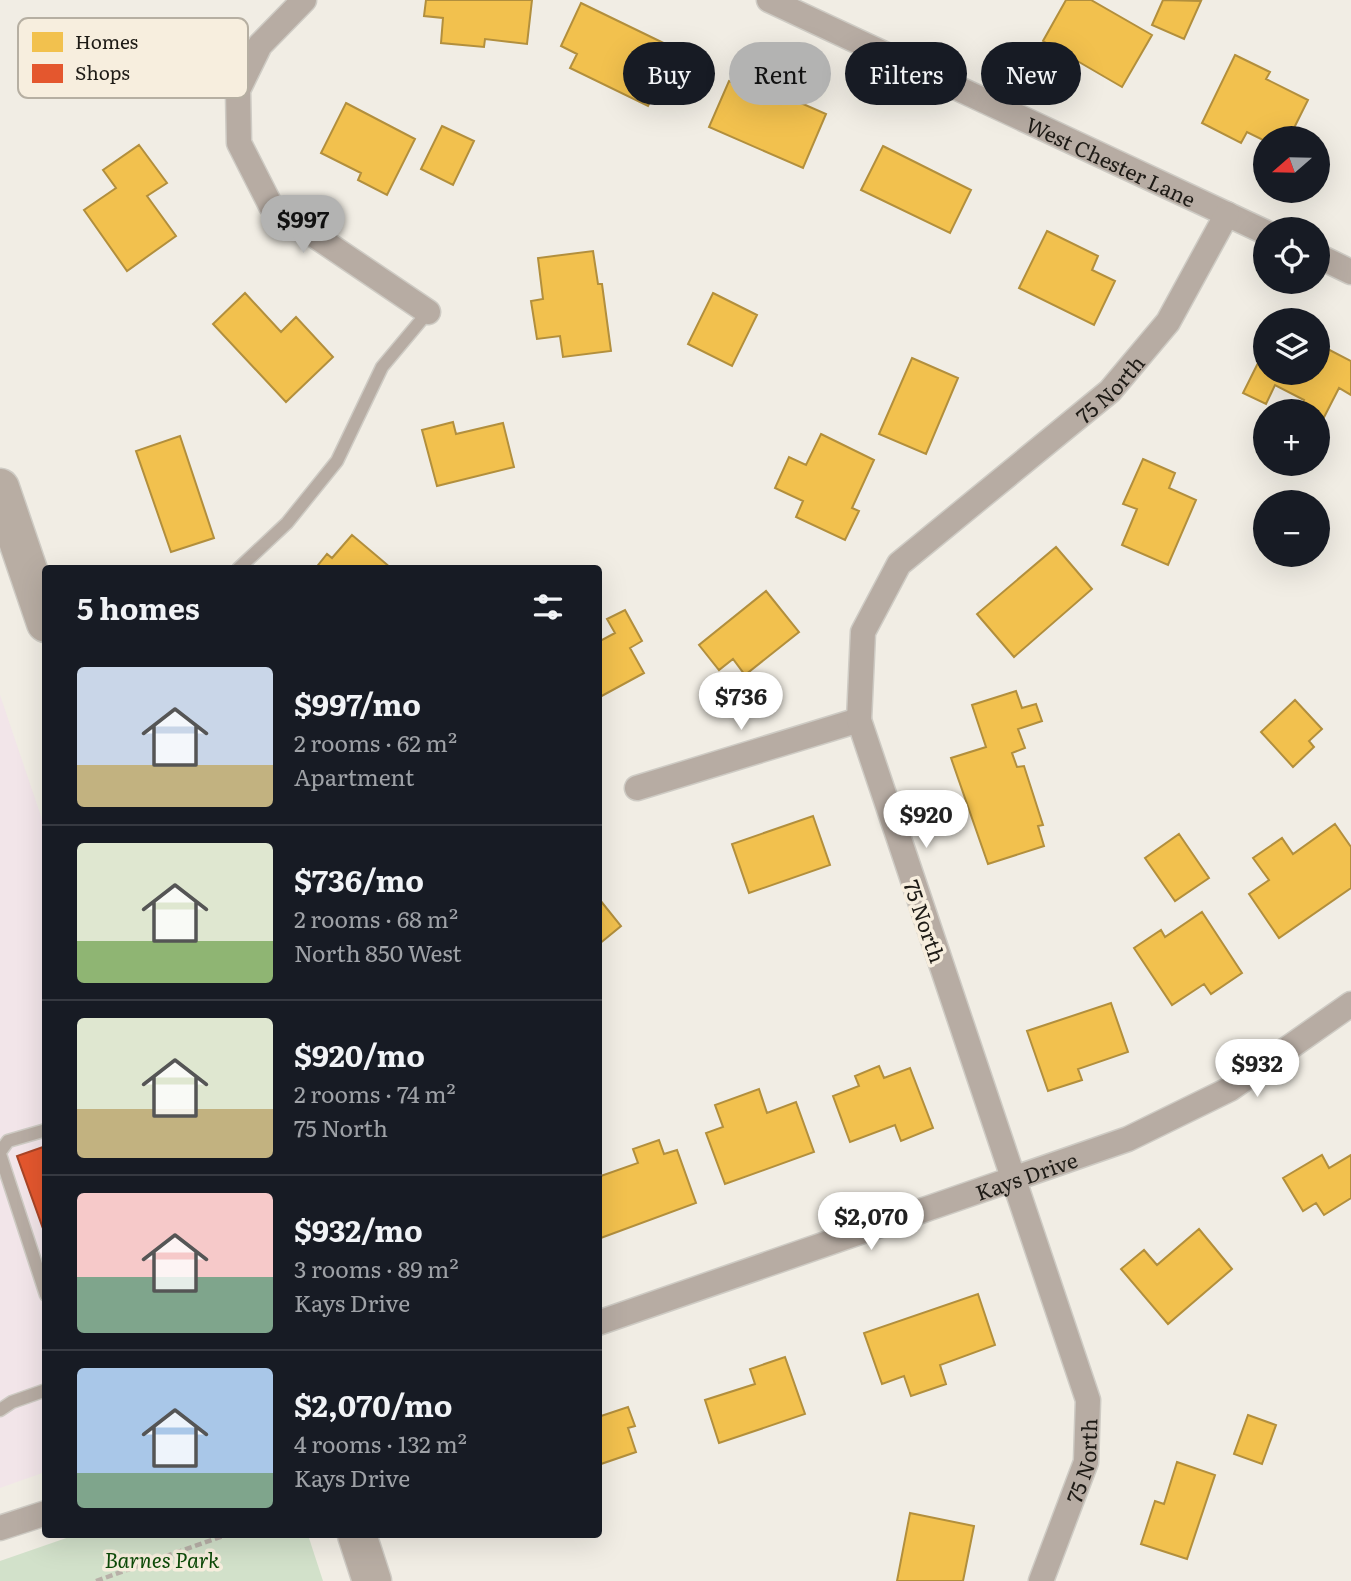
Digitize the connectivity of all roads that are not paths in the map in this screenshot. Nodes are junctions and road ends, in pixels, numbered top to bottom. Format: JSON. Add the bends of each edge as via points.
{"nodes":[{"id":1,"x":304,"y":0,"type":"edge"},
{"id":2,"x":769,"y":0,"type":"edge"},
{"id":3,"x":248,"y":70,"type":"edge"},
{"id":4,"x":238,"y":98,"type":"edge"},
{"id":5,"x":1227,"y":214,"type":"junction"},
{"id":6,"x":1253,"y":226,"type":"edge"},
{"id":7,"x":1330,"y":262,"type":"edge"},
{"id":8,"x":1351,"y":272,"type":"edge"},
{"id":9,"x":428,"y":312,"type":"joint"},
{"id":10,"x":0,"y":488,"type":"edge"},
{"id":11,"x":242,"y":565,"type":"edge"},
{"id":12,"x":42,"y":611,"type":"edge"},
{"id":13,"x":859,"y":720,"type":"junction"},
{"id":14,"x":638,"y":788,"type":"dead end"},
{"id":15,"x":1351,"y":1004,"type":"edge"},
{"id":16,"x":42,"y":1131,"type":"edge"},
{"id":17,"x":0,"y":1153,"type":"edge"},
{"id":18,"x":1013,"y":1179,"type":"junction"},
{"id":19,"x":42,"y":1283,"type":"edge"},
{"id":20,"x":602,"y":1322,"type":"edge"},
{"id":21,"x":42,"y":1391,"type":"edge"},
{"id":22,"x":0,"y":1410,"type":"edge"},
{"id":23,"x":42,"y":1514,"type":"edge"},
{"id":24,"x":1,"y":1524,"type":"edge"},
{"id":25,"x":358,"y":1538,"type":"edge"},
{"id":26,"x":372,"y":1581,"type":"edge"},
{"id":27,"x":1041,"y":1581,"type":"edge"}],
"edges":[{"from":1,"to":3,"type":"street","via":[[260,45]]},
{"from":2,"to":5,"type":"street","name":"West Chester Lane"},
{"from":4,"to":9,"type":"street","via":[[239,143],[271,206]]},
{"from":5,"to":6,"type":"street","name":"West Chester Lane"},
{"from":5,"to":13,"type":"street","name":"75 North","via":[[1168,322],[1110,391],[899,564],[863,632]]},
{"from":7,"to":8,"type":"street"},
{"from":9,"to":11,"type":"lane","via":[[382,367],[337,461],[287,523]]},
{"from":10,"to":12,"type":"main road"},
{"from":13,"to":14,"type":"street"},
{"from":13,"to":18,"type":"street","name":"75 North"},
{"from":15,"to":18,"type":"street","name":"Kays Drive","via":[[1230,1090],[1128,1139]]},
{"from":16,"to":17,"type":"lane","via":[[8,1141]]},
{"from":17,"to":19,"type":"lane"},
{"from":18,"to":20,"type":"street","name":"Kays Drive"},
{"from":18,"to":27,"type":"street","name":"75 North","via":[[1088,1400],[1086,1462]]},
{"from":21,"to":22,"type":"lane"},
{"from":23,"to":24,"type":"street"},
{"from":25,"to":26,"type":"main road"}]}
